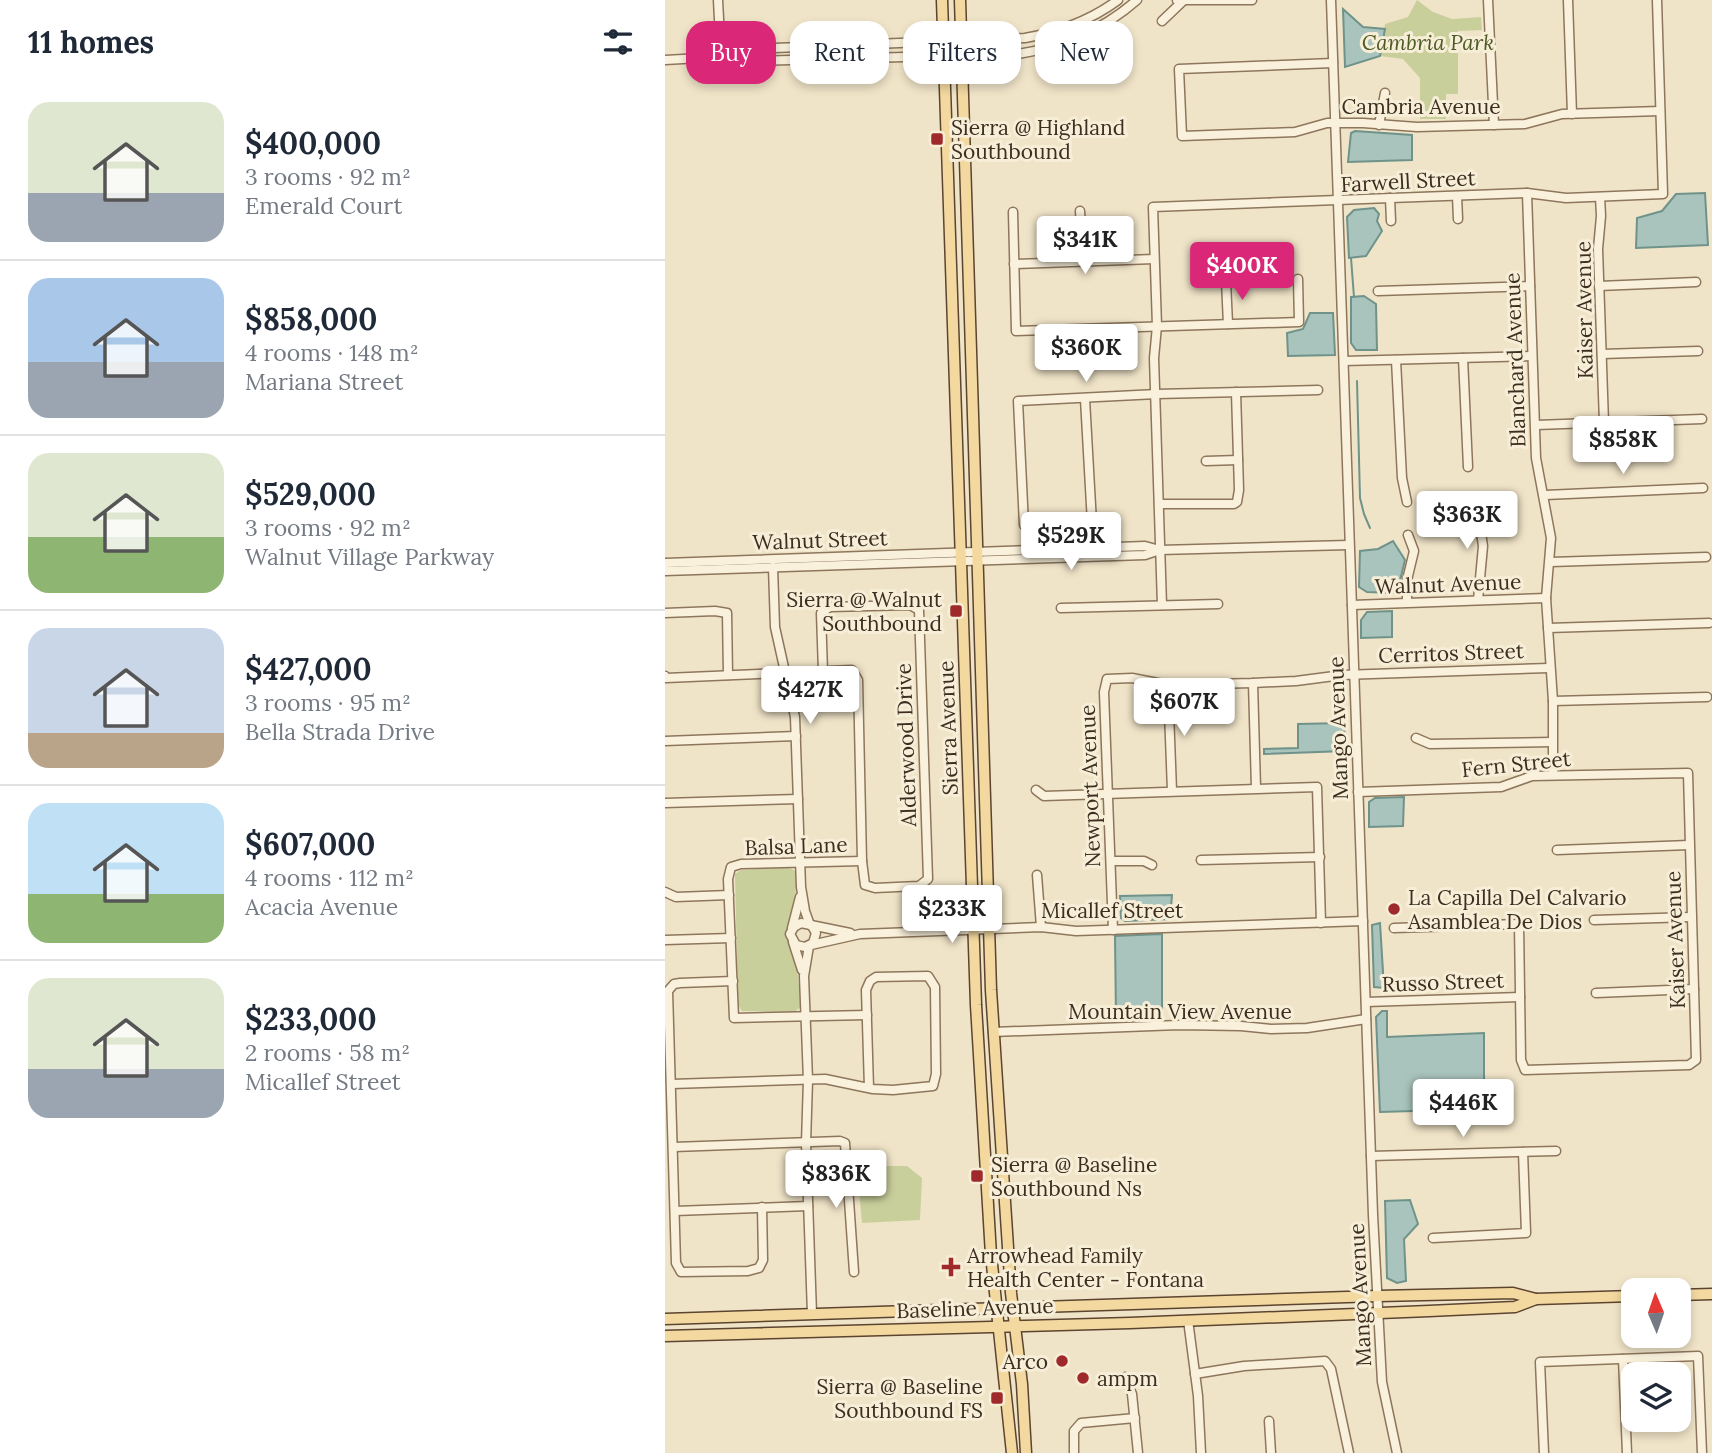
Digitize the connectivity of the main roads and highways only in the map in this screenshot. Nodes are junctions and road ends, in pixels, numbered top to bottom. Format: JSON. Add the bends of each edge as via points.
{"nodes":[{"id":1,"x":942,"y":0,"type":"edge"},
{"id":2,"x":960,"y":0,"type":"edge"},
{"id":3,"x":1712,"y":1294,"type":"edge"},
{"id":4,"x":1691,"y":1295,"type":"edge"},
{"id":5,"x":1621,"y":1296,"type":"edge"},
{"id":6,"x":1536,"y":1299,"type":"junction"},
{"id":7,"x":996,"y":1307,"type":"junction"},
{"id":8,"x":1013,"y":1307,"type":"junction"},
{"id":9,"x":665,"y":1319,"type":"edge"},
{"id":10,"x":998,"y":1326,"type":"junction"},
{"id":11,"x":1015,"y":1326,"type":"junction"},
{"id":12,"x":665,"y":1336,"type":"edge"},
{"id":13,"x":1012,"y":1453,"type":"edge"},
{"id":14,"x":1026,"y":1453,"type":"edge"}],
"edges":[{"from":1,"to":7,"type":"main road","name":"Sierra Avenue","via":[[974,930]]},
{"from":2,"to":8,"type":"main road","name":"Sierra Avenue","via":[[988,929]]},
{"from":3,"to":4,"type":"main road"},
{"from":5,"to":6,"type":"main road","name":"Baseline Avenue"},
{"from":6,"to":8,"type":"main road","name":"Baseline Avenue","via":[[1513,1293]]},
{"from":6,"to":11,"type":"main road","name":"Baseline Avenue","via":[[1515,1307]]},
{"from":7,"to":8,"type":"main road","name":"Baseline Avenue"},
{"from":7,"to":9,"type":"main road","name":"Baseline Avenue"},
{"from":7,"to":10,"type":"main road","name":"Sierra Avenue"},
{"from":8,"to":11,"type":"main road","name":"Sierra Avenue"},
{"from":10,"to":11,"type":"main road","name":"Baseline Avenue"},
{"from":10,"to":12,"type":"main road","name":"Baseline Avenue"},
{"from":10,"to":13,"type":"main road","name":"Sierra Avenue"},
{"from":11,"to":14,"type":"main road","name":"Sierra Avenue"}]}
